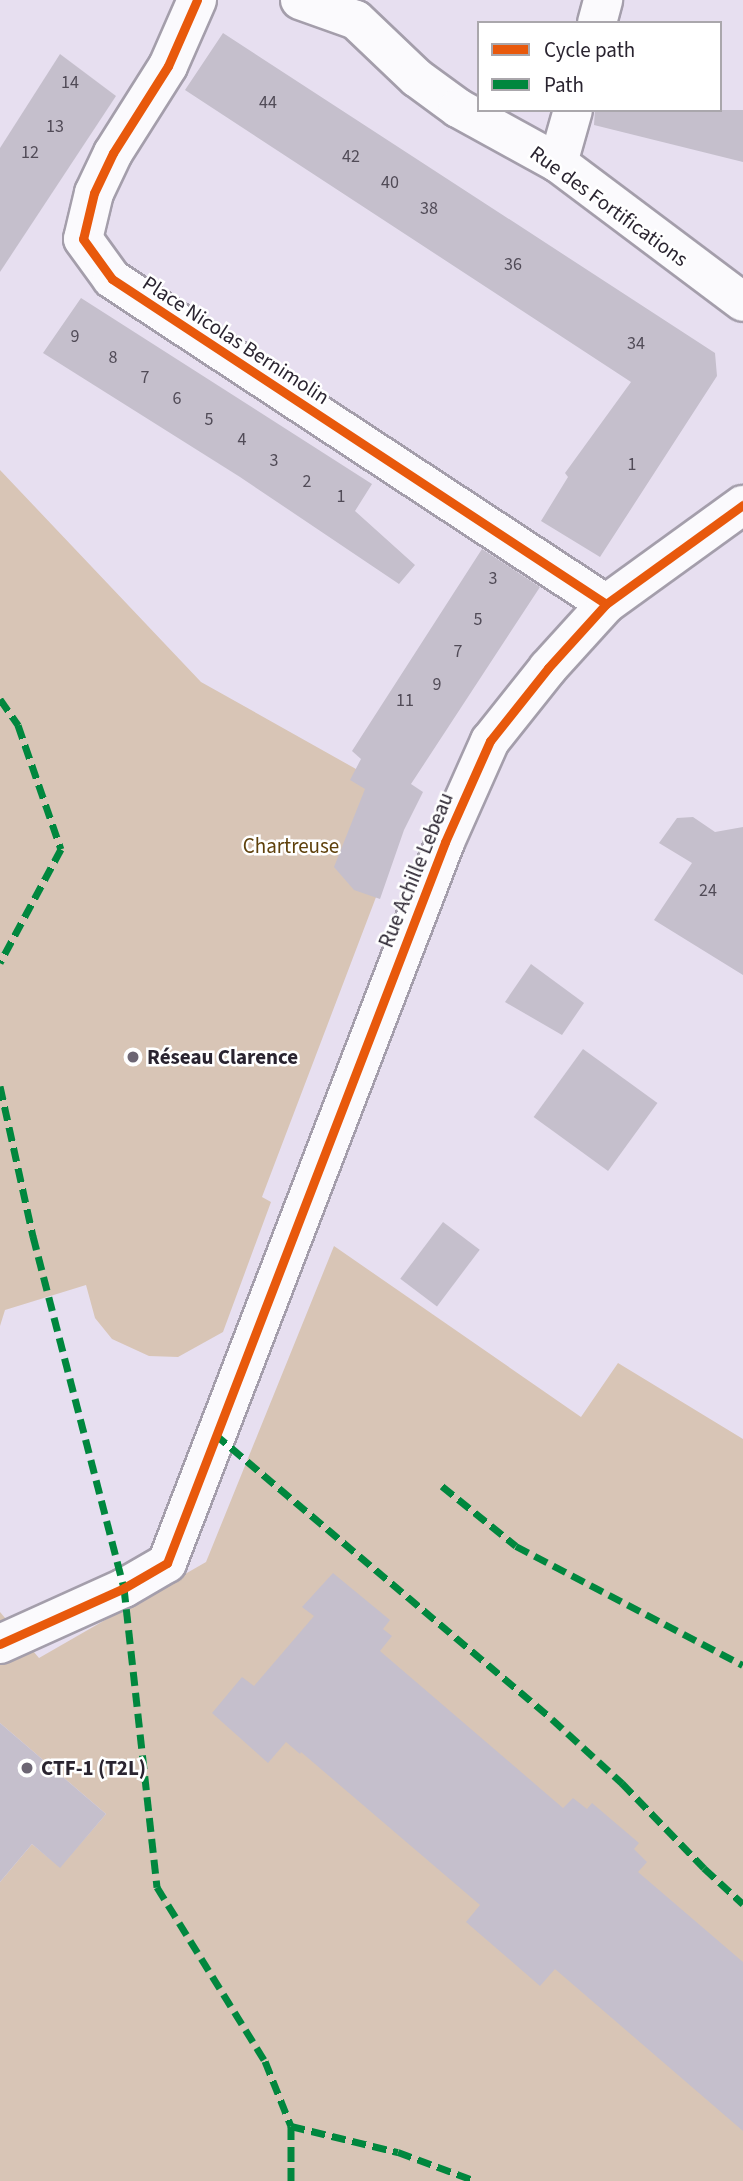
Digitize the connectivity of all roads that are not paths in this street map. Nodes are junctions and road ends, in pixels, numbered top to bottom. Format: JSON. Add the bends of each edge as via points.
{"nodes":[{"id":1,"x":197,"y":0,"type":"edge"},
{"id":2,"x":300,"y":0,"type":"edge"},
{"id":3,"x":603,"y":0,"type":"edge"},
{"id":4,"x":368,"y":10,"type":"edge"},
{"id":5,"x":598,"y":21,"type":"edge"},
{"id":6,"x":572,"y":112,"type":"edge"},
{"id":7,"x":558,"y":163,"type":"junction"},
{"id":8,"x":743,"y":302,"type":"edge"},
{"id":9,"x":743,"y":505,"type":"edge"},
{"id":10,"x":606,"y":604,"type":"junction"},
{"id":11,"x":0,"y":1644,"type":"edge"}],
"edges":[{"from":1,"to":10,"type":"street","name":"Place Nicolas Bernimolin","via":[[168,66],[113,153],[94,193],[83,239],[112,279]]},
{"from":2,"to":4,"type":"street","name":"Rue des Fortifications"},
{"from":3,"to":5,"type":"street"},
{"from":4,"to":7,"type":"street","name":"Rue des Fortifications","via":[[417,78],[458,108]]},
{"from":6,"to":7,"type":"street"},
{"from":7,"to":8,"type":"street","name":"Rue des Fortifications"},
{"from":9,"to":10,"type":"street","name":"Rue Achille Lebeau"},
{"from":10,"to":11,"type":"street","name":"Rue Achille Lebeau","via":[[490,741],[440,855],[167,1563],[124,1588]]}]}
